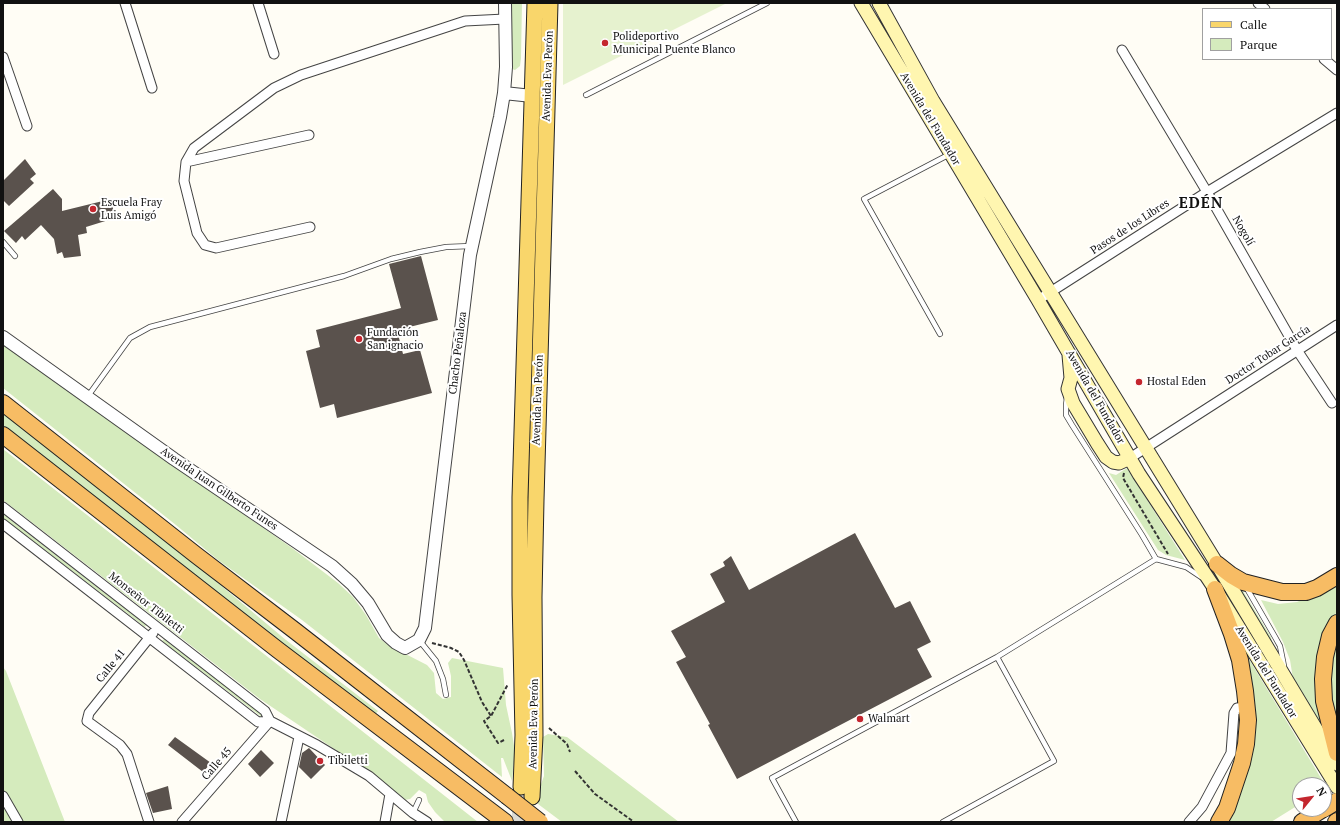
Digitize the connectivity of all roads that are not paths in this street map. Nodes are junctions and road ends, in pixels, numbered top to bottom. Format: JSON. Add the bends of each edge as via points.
{"nodes":[{"id":1,"x":125,"y":3,"type":"edge"},
{"id":2,"x":258,"y":3,"type":"edge"},
{"id":3,"x":505,"y":3,"type":"edge"},
{"id":4,"x":535,"y":3,"type":"edge"},
{"id":5,"x":550,"y":3,"type":"edge"},
{"id":6,"x":767,"y":3,"type":"edge"},
{"id":7,"x":861,"y":3,"type":"edge"},
{"id":8,"x":879,"y":3,"type":"edge"},
{"id":9,"x":505,"y":19,"type":"junction"},
{"id":10,"x":1122,"y":50,"type":"dead end"},
{"id":11,"x":274,"y":54,"type":"dead end"},
{"id":12,"x":3,"y":57,"type":"edge"},
{"id":13,"x":1325,"y":60,"type":"edge"},
{"id":14,"x":1337,"y":70,"type":"edge"},
{"id":15,"x":152,"y":88,"type":"dead end"},
{"id":16,"x":504,"y":93,"type":"junction"},
{"id":17,"x":586,"y":94,"type":"dead end"},
{"id":18,"x":532,"y":96,"type":"junction"},
{"id":19,"x":1337,"y":113,"type":"edge"},
{"id":20,"x":27,"y":126,"type":"dead end"},
{"id":21,"x":309,"y":135,"type":"dead end"},
{"id":22,"x":950,"y":154,"type":"junction"},
{"id":23,"x":186,"y":162,"type":"junction"},
{"id":24,"x":1207,"y":192,"type":"junction"},
{"id":25,"x":310,"y":227,"type":"dead end"},
{"id":26,"x":3,"y":242,"type":"edge"},
{"id":27,"x":472,"y":246,"type":"junction"},
{"id":28,"x":16,"y":256,"type":"dead end"},
{"id":29,"x":1051,"y":292,"type":"junction"},
{"id":30,"x":1038,"y":300,"type":"junction"},
{"id":31,"x":1337,"y":325,"type":"edge"},
{"id":32,"x":940,"y":334,"type":"dead end"},
{"id":33,"x":3,"y":337,"type":"edge"},
{"id":34,"x":1297,"y":350,"type":"junction"},
{"id":35,"x":1069,"y":351,"type":"junction"},
{"id":36,"x":1068,"y":389,"type":"junction"},
{"id":37,"x":87,"y":397,"type":"junction"},
{"id":38,"x":3,"y":403,"type":"edge"},
{"id":39,"x":1332,"y":403,"type":"dead end"},
{"id":40,"x":3,"y":434,"type":"edge"},
{"id":41,"x":1146,"y":449,"type":"junction"},
{"id":42,"x":1130,"y":458,"type":"junction"},
{"id":43,"x":3,"y":507,"type":"edge"},
{"id":44,"x":3,"y":524,"type":"edge"},
{"id":45,"x":1156,"y":559,"type":"junction"},
{"id":46,"x":1217,"y":564,"type":"junction"},
{"id":47,"x":1337,"y":576,"type":"edge"},
{"id":48,"x":1243,"y":582,"type":"junction"},
{"id":49,"x":1215,"y":589,"type":"junction"},
{"id":50,"x":1337,"y":622,"type":"edge"},
{"id":51,"x":158,"y":627,"type":"junction"},
{"id":52,"x":150,"y":637,"type":"junction"},
{"id":53,"x":419,"y":640,"type":"junction"},
{"id":54,"x":998,"y":657,"type":"junction"},
{"id":55,"x":1287,"y":682,"type":"junction"},
{"id":56,"x":446,"y":695,"type":"dead end"},
{"id":57,"x":1246,"y":707,"type":"junction"},
{"id":58,"x":270,"y":721,"type":"junction"},
{"id":59,"x":299,"y":737,"type":"junction"},
{"id":60,"x":1337,"y":753,"type":"edge"},
{"id":61,"x":1337,"y":764,"type":"edge"},
{"id":62,"x":521,"y":787,"type":"tunnel mouth"},
{"id":63,"x":1337,"y":787,"type":"edge"},
{"id":64,"x":390,"y":794,"type":"junction"},
{"id":65,"x":3,"y":796,"type":"edge"},
{"id":66,"x":532,"y":797,"type":"tunnel mouth"},
{"id":67,"x":419,"y":800,"type":"dead end"},
{"id":68,"x":413,"y":813,"type":"junction"},
{"id":69,"x":18,"y":822,"type":"edge"},
{"id":70,"x":149,"y":822,"type":"edge"},
{"id":71,"x":182,"y":822,"type":"edge"},
{"id":72,"x":281,"y":822,"type":"edge"},
{"id":73,"x":385,"y":822,"type":"edge"},
{"id":74,"x":427,"y":822,"type":"edge"},
{"id":75,"x":505,"y":822,"type":"edge"},
{"id":76,"x":540,"y":822,"type":"edge"},
{"id":77,"x":796,"y":822,"type":"edge"},
{"id":78,"x":943,"y":822,"type":"edge"},
{"id":79,"x":1189,"y":822,"type":"edge"},
{"id":80,"x":1219,"y":822,"type":"edge"}],
"edges":[{"from":1,"to":15,"type":"street"},
{"from":2,"to":11,"type":"street"},
{"from":3,"to":9,"type":"street","name":"Chacho Peñaloza"},
{"from":4,"to":18,"type":"main road","name":"Avenida Eva Perón"},
{"from":5,"to":66,"type":"main road","name":"Avenida Eva Perón","via":[[536,500],[535,736]]},
{"from":6,"to":17,"type":"lane"},
{"from":7,"to":22,"type":"main road","name":"Avenida del Fundador"},
{"from":8,"to":29,"type":"main road","name":"Avenida del Fundador","via":[[933,101]]},
{"from":9,"to":16,"type":"street","name":"Chacho Peñaloza"},
{"from":9,"to":23,"type":"street","via":[[465,22],[301,75],[274,88],[194,148]]},
{"from":10,"to":24,"type":"street","name":"Nogolí"},
{"from":12,"to":20,"type":"street"},
{"from":13,"to":14,"type":"street"},
{"from":16,"to":18,"type":"street"},
{"from":16,"to":27,"type":"street","name":"Chacho Peñaloza"},
{"from":18,"to":62,"type":"main road","name":"Avenida Eva Perón","via":[[520,497],[523,734]]},
{"from":19,"to":24,"type":"street","name":"Pasos de los Libres"},
{"from":21,"to":23,"type":"street"},
{"from":22,"to":30,"type":"main road","name":"Avenida del Fundador"},
{"from":22,"to":32,"type":"lane","via":[[864,199]]},
{"from":23,"to":25,"type":"street","via":[[184,181],[197,233],[205,245],[216,248]]},
{"from":24,"to":29,"type":"street","name":"Pasos de los Libres"},
{"from":24,"to":34,"type":"street","name":"Nogolí"},
{"from":26,"to":28,"type":"lane"},
{"from":27,"to":37,"type":"lane","via":[[446,247],[398,257],[344,276],[150,327],[130,338]]},
{"from":27,"to":53,"type":"street","name":"Chacho Peñaloza","via":[[425,628]]},
{"from":29,"to":30,"type":"street","name":"Pasos de los Libres"},
{"from":29,"to":41,"type":"main road","name":"Avenida del Fundador"},
{"from":30,"to":35,"type":"main road","name":"Avenida del Fundador"},
{"from":31,"to":34,"type":"street","name":"Doctor Tobar García"},
{"from":33,"to":37,"type":"street","name":"Avenida Juan Gilberto Funes"},
{"from":34,"to":39,"type":"street","name":"Nogolí"},
{"from":34,"to":41,"type":"street","name":"Doctor Tobar García"},
{"from":35,"to":36,"type":"main road","via":[[1071,378]]},
{"from":35,"to":42,"type":"main road","name":"Avenida del Fundador"},
{"from":36,"to":42,"type":"main road","via":[[1073,403],[1106,457],[1119,463]]},
{"from":36,"to":45,"type":"lane","via":[[1066,415]]},
{"from":37,"to":53,"type":"street","name":"Avenida Juan Gilberto Funes","via":[[332,566],[368,602],[387,635],[396,643],[405,648]]},
{"from":38,"to":76,"type":"highway","bridge":true},
{"from":40,"to":75,"type":"highway","via":[[278,650]]},
{"from":41,"to":42,"type":"street","name":"Doctor Tobar García"},
{"from":41,"to":46,"type":"main road","name":"Avenida del Fundador"},
{"from":42,"to":49,"type":"main road","name":"Avenida del Fundador"},
{"from":43,"to":51,"type":"street","name":"Monseñor Tibiletti"},
{"from":44,"to":52,"type":"street","name":"Monseñor Tibiletti"},
{"from":45,"to":49,"type":"lane","via":[[1186,567]]},
{"from":45,"to":54,"type":"lane"},
{"from":46,"to":48,"type":"highway"},
{"from":46,"to":55,"type":"main road","name":"Avenida del Fundador"},
{"from":47,"to":48,"type":"highway","via":[[1317,588],[1295,593]]},
{"from":48,"to":55,"type":"lane","via":[[1280,646]]},
{"from":49,"to":57,"type":"highway","via":[[1240,660]]},
{"from":49,"to":63,"type":"main road","name":"Avenida del Fundador"},
{"from":50,"to":60,"type":"highway","via":[[1330,636],[1323,679],[1324,701]]},
{"from":51,"to":52,"type":"street","name":"Calle 41"},
{"from":51,"to":58,"type":"street","name":"Monseñor Tibiletti","via":[[265,711]]},
{"from":52,"to":58,"type":"street","name":"Monseñor Tibiletti","via":[[258,722]]},
{"from":52,"to":70,"type":"street","name":"Calle 41","via":[[89,713],[87,721],[120,745],[127,754]]},
{"from":53,"to":56,"type":"lane","via":[[436,661]]},
{"from":54,"to":77,"type":"lane","via":[[772,778]]},
{"from":54,"to":78,"type":"lane","via":[[1054,761]]},
{"from":55,"to":61,"type":"main road","name":"Avenida del Fundador"},
{"from":57,"to":79,"type":"street","via":[[1237,708],[1234,713],[1231,753],[1202,807]]},
{"from":57,"to":80,"type":"highway","via":[[1248,720],[1242,763],[1227,808]]},
{"from":58,"to":59,"type":"street","name":"Monseñor Tibiletti"},
{"from":58,"to":71,"type":"street","name":"Calle 45"},
{"from":59,"to":64,"type":"street","name":"Monseñor Tibiletti","via":[[368,776]]},
{"from":59,"to":72,"type":"street"},
{"from":64,"to":68,"type":"street","name":"Monseñor Tibiletti"},
{"from":64,"to":73,"type":"street"},
{"from":65,"to":69,"type":"street"},
{"from":67,"to":68,"type":"lane"},
{"from":68,"to":74,"type":"street","name":"Monseñor Tibiletti"}]}
